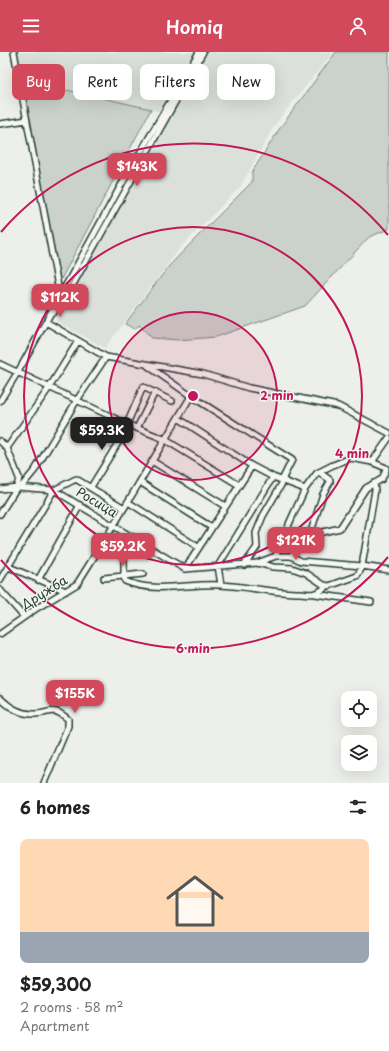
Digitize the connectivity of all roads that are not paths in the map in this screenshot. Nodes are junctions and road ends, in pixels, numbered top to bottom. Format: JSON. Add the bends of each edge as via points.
{"nodes":[{"id":1,"x":14,"y":52,"type":"edge"},
{"id":2,"x":199,"y":52,"type":"edge"},
{"id":3,"x":203,"y":52,"type":"edge"},
{"id":4,"x":27,"y":120,"type":"junction"},
{"id":5,"x":0,"y":124,"type":"edge"},
{"id":6,"x":60,"y":296,"type":"junction"},
{"id":7,"x":62,"y":303,"type":"junction"},
{"id":8,"x":46,"y":322,"type":"junction"},
{"id":9,"x":78,"y":341,"type":"junction"},
{"id":10,"x":106,"y":357,"type":"junction"},
{"id":11,"x":0,"y":364,"type":"edge"},
{"id":12,"x":145,"y":364,"type":"junction"},
{"id":13,"x":18,"y":372,"type":"junction"},
{"id":14,"x":49,"y":388,"type":"junction"},
{"id":15,"x":155,"y":392,"type":"junction"},
{"id":16,"x":191,"y":396,"type":"junction"},
{"id":17,"x":77,"y":400,"type":"junction"},
{"id":18,"x":0,"y":401,"type":"edge"},
{"id":19,"x":172,"y":401,"type":"dead end"},
{"id":20,"x":178,"y":418,"type":"junction"},
{"id":21,"x":128,"y":424,"type":"junction"},
{"id":22,"x":138,"y":428,"type":"junction"},
{"id":23,"x":389,"y":433,"type":"edge"},
{"id":24,"x":389,"y":438,"type":"edge"},
{"id":25,"x":164,"y":439,"type":"junction"},
{"id":26,"x":0,"y":441,"type":"edge"},
{"id":27,"x":7,"y":448,"type":"junction"},
{"id":28,"x":152,"y":461,"type":"junction"},
{"id":29,"x":372,"y":462,"type":"junction"},
{"id":30,"x":252,"y":466,"type":"junction"},
{"id":31,"x":319,"y":472,"type":"junction"},
{"id":32,"x":273,"y":477,"type":"junction"},
{"id":33,"x":283,"y":480,"type":"junction"},
{"id":34,"x":140,"y":482,"type":"junction"},
{"id":35,"x":374,"y":483,"type":"junction"},
{"id":36,"x":238,"y":485,"type":"junction"},
{"id":37,"x":19,"y":487,"type":"junction"},
{"id":38,"x":91,"y":487,"type":"junction"},
{"id":39,"x":0,"y":489,"type":"edge"},
{"id":40,"x":305,"y":489,"type":"junction"},
{"id":41,"x":54,"y":490,"type":"junction"},
{"id":42,"x":128,"y":502,"type":"junction"},
{"id":43,"x":80,"y":505,"type":"junction"},
{"id":44,"x":225,"y":506,"type":"junction"},
{"id":45,"x":124,"y":508,"type":"junction"},
{"id":46,"x":0,"y":514,"type":"edge"},
{"id":47,"x":114,"y":525,"type":"junction"},
{"id":48,"x":211,"y":527,"type":"junction"},
{"id":49,"x":310,"y":535,"type":"junction"},
{"id":50,"x":133,"y":537,"type":"junction"},
{"id":51,"x":198,"y":547,"type":"junction"},
{"id":52,"x":276,"y":556,"type":"junction"},
{"id":53,"x":291,"y":556,"type":"junction"},
{"id":54,"x":257,"y":563,"type":"junction"},
{"id":55,"x":244,"y":564,"type":"junction"},
{"id":56,"x":218,"y":566,"type":"junction"},
{"id":57,"x":362,"y":566,"type":"junction"},
{"id":58,"x":9,"y":567,"type":"junction"},
{"id":59,"x":185,"y":569,"type":"junction"},
{"id":60,"x":389,"y":570,"type":"edge"},
{"id":61,"x":143,"y":574,"type":"dead end"},
{"id":62,"x":124,"y":575,"type":"junction"},
{"id":63,"x":104,"y":578,"type":"dead end"},
{"id":64,"x":0,"y":580,"type":"edge"},
{"id":65,"x":38,"y":580,"type":"junction"},
{"id":66,"x":221,"y":585,"type":"junction"},
{"id":67,"x":324,"y":587,"type":"junction"},
{"id":68,"x":0,"y":590,"type":"edge"},
{"id":69,"x":66,"y":591,"type":"junction"},
{"id":70,"x":314,"y":594,"type":"junction"},
{"id":71,"x":327,"y":596,"type":"junction"},
{"id":72,"x":371,"y":602,"type":"dead end"},
{"id":73,"x":24,"y":617,"type":"junction"},
{"id":74,"x":0,"y":634,"type":"edge"},
{"id":75,"x":0,"y":698,"type":"edge"},
{"id":76,"x":44,"y":783,"type":"edge"}],
"edges":[{"from":1,"to":4,"type":"street"},
{"from":2,"to":6,"type":"street"},
{"from":3,"to":7,"type":"street"},
{"from":4,"to":5,"type":"street"},
{"from":4,"to":6,"type":"street"},
{"from":6,"to":7,"type":"street"},
{"from":6,"to":8,"type":"street"},
{"from":7,"to":8,"type":"street"},
{"from":8,"to":9,"type":"street"},
{"from":8,"to":13,"type":"street"},
{"from":9,"to":10,"type":"street"},
{"from":9,"to":14,"type":"street"},
{"from":10,"to":12,"type":"street"},
{"from":10,"to":17,"type":"street"},
{"from":11,"to":13,"type":"street"},
{"from":12,"to":16,"type":"street"},
{"from":12,"to":23,"type":"street","via":[[203,374],[249,388],[338,406]]},
{"from":13,"to":14,"type":"street"},
{"from":13,"to":18,"type":"street"},
{"from":14,"to":17,"type":"street"},
{"from":14,"to":27,"type":"street"},
{"from":15,"to":19,"type":"street"},
{"from":15,"to":21,"type":"street","via":[[143,387]]},
{"from":15,"to":22,"type":"street"},
{"from":16,"to":20,"type":"street","name":"Дружба"},
{"from":16,"to":33,"type":"street","via":[[292,460]]},
{"from":17,"to":21,"type":"street"},
{"from":17,"to":37,"type":"street","via":[[36,470]]},
{"from":20,"to":25,"type":"street","name":"Дружба"},
{"from":20,"to":30,"type":"street"},
{"from":21,"to":22,"type":"street"},
{"from":21,"to":38,"type":"street"},
{"from":22,"to":25,"type":"street"},
{"from":24,"to":29,"type":"street"},
{"from":25,"to":28,"type":"street","name":"Дружба"},
{"from":25,"to":36,"type":"street"},
{"from":26,"to":27,"type":"street"},
{"from":27,"to":37,"type":"street"},
{"from":28,"to":34,"type":"street","name":"Дружба"},
{"from":28,"to":44,"type":"street"},
{"from":29,"to":31,"type":"street","via":[[348,458]]},
{"from":29,"to":35,"type":"street","via":[[386,468],[383,478]]},
{"from":30,"to":32,"type":"street"},
{"from":30,"to":36,"type":"street"},
{"from":31,"to":40,"type":"street"},
{"from":31,"to":49,"type":"street","via":[[330,482],[323,494]]},
{"from":32,"to":33,"type":"street"},
{"from":32,"to":56,"type":"street"},
{"from":33,"to":40,"type":"street"},
{"from":33,"to":55,"type":"street","via":[[261,522],[256,535],[257,547]]},
{"from":34,"to":42,"type":"street","name":"Дружба"},
{"from":34,"to":48,"type":"street"},
{"from":35,"to":49,"type":"street","via":[[366,488],[340,528]]},
{"from":35,"to":57,"type":"street"},
{"from":36,"to":44,"type":"street"},
{"from":37,"to":39,"type":"street","name":"Росица"},
{"from":37,"to":41,"type":"street","name":"Росица"},
{"from":37,"to":46,"type":"street"},
{"from":38,"to":41,"type":"street","via":[[76,479]]},
{"from":38,"to":45,"type":"street"},
{"from":40,"to":52,"type":"street","via":[[289,524],[285,542],[278,547]]},
{"from":41,"to":43,"type":"street","name":"Росица"},
{"from":41,"to":58,"type":"street"},
{"from":42,"to":45,"type":"street","name":"Дружба"},
{"from":42,"to":51,"type":"street"},
{"from":43,"to":47,"type":"street","name":"Росица"},
{"from":43,"to":65,"type":"street"},
{"from":44,"to":48,"type":"street"},
{"from":45,"to":47,"type":"street","name":"Дружба"},
{"from":47,"to":50,"type":"street","name":"Росица"},
{"from":47,"to":69,"type":"street","name":"Дружба","via":[[77,584]]},
{"from":48,"to":51,"type":"street"},
{"from":49,"to":53,"type":"street"},
{"from":50,"to":59,"type":"street","name":"Росица"},
{"from":50,"to":62,"type":"street","via":[[124,552]]},
{"from":51,"to":59,"type":"street"},
{"from":52,"to":53,"type":"street"},
{"from":52,"to":54,"type":"street"},
{"from":53,"to":57,"type":"street","via":[[301,561]]},
{"from":54,"to":55,"type":"street"},
{"from":54,"to":67,"type":"street","via":[[292,568],[306,573]]},
{"from":55,"to":56,"type":"street"},
{"from":56,"to":59,"type":"street"},
{"from":56,"to":66,"type":"street"},
{"from":57,"to":60,"type":"street"},
{"from":57,"to":67,"type":"street","via":[[357,576]]},
{"from":58,"to":64,"type":"street"},
{"from":58,"to":65,"type":"street"},
{"from":61,"to":62,"type":"street"},
{"from":62,"to":63,"type":"street"},
{"from":62,"to":66,"type":"street","via":[[125,581],[152,587]]},
{"from":65,"to":69,"type":"street"},
{"from":66,"to":70,"type":"street"},
{"from":67,"to":70,"type":"street"},
{"from":67,"to":71,"type":"street"},
{"from":68,"to":73,"type":"street"},
{"from":69,"to":73,"type":"street","name":"Дружба"},
{"from":70,"to":71,"type":"street"},
{"from":71,"to":72,"type":"street"},
{"from":73,"to":74,"type":"street","name":"Дружба"},
{"from":75,"to":76,"type":"street","via":[[8,706],[26,714],[52,710],[68,719],[68,726]]}]}
